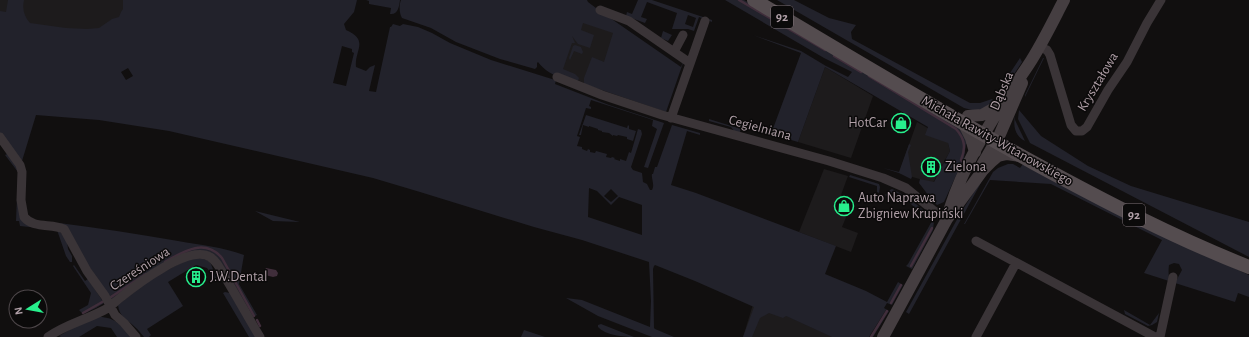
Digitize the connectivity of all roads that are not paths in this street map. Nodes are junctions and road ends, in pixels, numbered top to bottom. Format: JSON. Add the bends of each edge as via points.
{"nodes":[{"id":1,"x":754,"y":0,"type":"edge"},
{"id":2,"x":767,"y":0,"type":"edge"},
{"id":3,"x":1064,"y":0,"type":"edge"},
{"id":4,"x":1161,"y":0,"type":"edge"},
{"id":5,"x":600,"y":10,"type":"dead end"},
{"id":6,"x":705,"y":21,"type":"dead end"},
{"id":7,"x":683,"y":35,"type":"dead end"},
{"id":8,"x":1039,"y":47,"type":"junction"},
{"id":9,"x":674,"y":52,"type":"junction"},
{"id":10,"x":690,"y":63,"type":"junction"},
{"id":11,"x":1030,"y":63,"type":"junction"},
{"id":12,"x":557,"y":77,"type":"dead end"},
{"id":13,"x":1003,"y":104,"type":"junction"},
{"id":14,"x":671,"y":118,"type":"junction"},
{"id":15,"x":966,"y":120,"type":"junction"},
{"id":16,"x":992,"y":135,"type":"junction"},
{"id":17,"x":0,"y":137,"type":"edge"},
{"id":18,"x":975,"y":152,"type":"junction"},
{"id":19,"x":1022,"y":156,"type":"junction"},
{"id":20,"x":966,"y":194,"type":"junction"},
{"id":21,"x":947,"y":219,"type":"junction"},
{"id":22,"x":976,"y":241,"type":"dead end"},
{"id":23,"x":1016,"y":263,"type":"junction"},
{"id":24,"x":1249,"y":267,"type":"edge"},
{"id":25,"x":1173,"y":276,"type":"dead end"},
{"id":26,"x":110,"y":306,"type":"junction"},
{"id":27,"x":98,"y":313,"type":"junction"},
{"id":28,"x":115,"y":315,"type":"junction"},
{"id":29,"x":48,"y":337,"type":"edge"},
{"id":30,"x":136,"y":337,"type":"edge"},
{"id":31,"x":260,"y":337,"type":"edge"},
{"id":32,"x":883,"y":337,"type":"edge"},
{"id":33,"x":976,"y":337,"type":"edge"},
{"id":34,"x":1155,"y":337,"type":"edge"},
{"id":35,"x":1160,"y":337,"type":"edge"}],
"edges":[{"from":1,"to":15,"type":"main road","name":"Michała Rawity-Witanowskiego","number":"92"},
{"from":2,"to":15,"type":"main road","name":"Michała Rawity-Witanowskiego","number":"92","via":[[834,37]]},
{"from":3,"to":8,"type":"street","name":"Dąbska"},
{"from":4,"to":8,"type":"street","name":"Kryształowa","via":[[1127,62],[1087,127],[1082,131],[1076,131],[1071,125],[1050,55]]},
{"from":5,"to":9,"type":"street","via":[[629,21]]},
{"from":6,"to":10,"type":"street"},
{"from":7,"to":9,"type":"street"},
{"from":8,"to":11,"type":"street","name":"Dąbska"},
{"from":9,"to":10,"type":"street"},
{"from":10,"to":14,"type":"street"},
{"from":11,"to":13,"type":"street","name":"Dąbska"},
{"from":11,"to":16,"type":"street","name":"Dąbska","via":[[1016,100]]},
{"from":12,"to":14,"type":"street","name":"Cegielniana"},
{"from":13,"to":15,"type":"street","name":"Dąbska"},
{"from":13,"to":16,"type":"street","name":"Dąbska"},
{"from":14,"to":21,"type":"street","name":"Cegielniana","via":[[883,178],[906,188]]},
{"from":15,"to":16,"type":"main road","name":"Michała Rawity-Witanowskiego","number":"92"},
{"from":15,"to":18,"type":"street"},
{"from":16,"to":18,"type":"street","name":"Dąbska"},
{"from":16,"to":19,"type":"main road","name":"Michała Rawity-Witanowskiego","number":"92"},
{"from":16,"to":20,"type":"street","name":"Dąbska"},
{"from":16,"to":24,"type":"main road","name":"Michała Rawity-Witanowskiego","number":"92","via":[[1219,249]]},
{"from":17,"to":26,"type":"street","via":[[20,165],[24,217],[32,223],[64,229]]},
{"from":18,"to":21,"type":"street","name":"Dąbska","via":[[959,184]]},
{"from":19,"to":20,"type":"street","name":"Dąbska","via":[[1007,154],[994,159]]},
{"from":19,"to":24,"type":"main road","name":"Michała Rawity-Witanowskiego","number":"92","via":[[1153,225]]},
{"from":20,"to":21,"type":"street","name":"Dąbska"},
{"from":21,"to":32,"type":"street","name":"Dąbska"},
{"from":22,"to":23,"type":"street"},
{"from":23,"to":33,"type":"street"},
{"from":23,"to":34,"type":"street"},
{"from":25,"to":35,"type":"street"},
{"from":26,"to":27,"type":"street","name":"Czereśniowa"},
{"from":26,"to":28,"type":"street"},
{"from":26,"to":31,"type":"street","name":"Czereśniowa","via":[[165,267],[189,256],[204,255],[214,260]]},
{"from":27,"to":28,"type":"street","via":[[108,312]]},
{"from":27,"to":29,"type":"street","name":"Czereśniowa"},
{"from":28,"to":30,"type":"street"}]}
